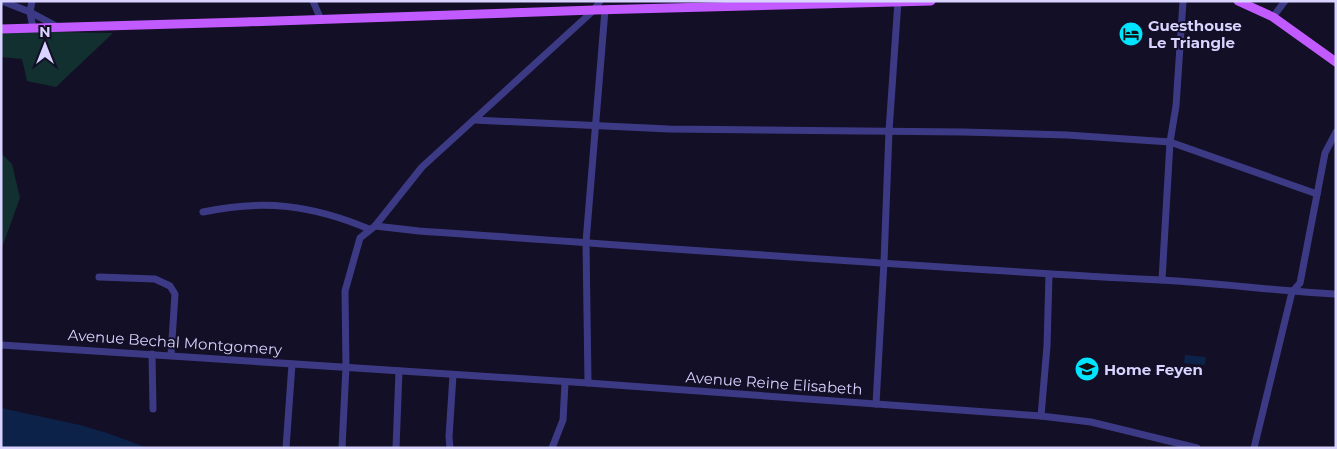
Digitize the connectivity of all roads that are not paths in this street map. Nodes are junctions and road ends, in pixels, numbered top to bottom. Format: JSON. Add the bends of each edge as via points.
{"nodes":[{"id":1,"x":2,"y":1,"type":"edge"},
{"id":2,"x":32,"y":1,"type":"edge"},
{"id":3,"x":313,"y":1,"type":"edge"},
{"id":4,"x":600,"y":1,"type":"edge"},
{"id":5,"x":931,"y":1,"type":"edge"},
{"id":6,"x":1183,"y":1,"type":"edge"},
{"id":7,"x":1239,"y":1,"type":"edge"},
{"id":8,"x":1285,"y":1,"type":"edge"},
{"id":9,"x":898,"y":2,"type":"edge"},
{"id":10,"x":594,"y":10,"type":"junction"},
{"id":11,"x":605,"y":10,"type":"junction"},
{"id":12,"x":30,"y":12,"type":"junction"},
{"id":13,"x":1273,"y":17,"type":"junction"},
{"id":14,"x":321,"y":20,"type":"junction"},
{"id":15,"x":32,"y":28,"type":"junction"},
{"id":16,"x":59,"y":28,"type":"junction"},
{"id":17,"x":1,"y":29,"type":"edge"},
{"id":18,"x":1336,"y":62,"type":"edge"},
{"id":19,"x":474,"y":120,"type":"junction"},
{"id":20,"x":595,"y":126,"type":"junction"},
{"id":21,"x":889,"y":131,"type":"junction"},
{"id":22,"x":1336,"y":132,"type":"edge"},
{"id":23,"x":1170,"y":142,"type":"junction"},
{"id":24,"x":1316,"y":194,"type":"junction"},
{"id":25,"x":203,"y":212,"type":"dead end"},
{"id":26,"x":372,"y":227,"type":"junction"},
{"id":27,"x":586,"y":242,"type":"junction"},
{"id":28,"x":884,"y":262,"type":"junction"},
{"id":29,"x":1049,"y":275,"type":"junction"},
{"id":30,"x":99,"y":277,"type":"dead end"},
{"id":31,"x":1162,"y":280,"type":"junction"},
{"id":32,"x":1292,"y":292,"type":"junction"},
{"id":33,"x":1336,"y":294,"type":"edge"},
{"id":34,"x":1,"y":345,"type":"edge"},
{"id":35,"x":152,"y":354,"type":"junction"},
{"id":36,"x":172,"y":355,"type":"junction"},
{"id":37,"x":292,"y":364,"type":"junction"},
{"id":38,"x":346,"y":367,"type":"junction"},
{"id":39,"x":399,"y":372,"type":"junction"},
{"id":40,"x":453,"y":375,"type":"junction"},
{"id":41,"x":565,"y":383,"type":"junction"},
{"id":42,"x":588,"y":383,"type":"junction"},
{"id":43,"x":876,"y":404,"type":"junction"},
{"id":44,"x":153,"y":409,"type":"dead end"},
{"id":45,"x":1042,"y":416,"type":"junction"},
{"id":46,"x":286,"y":448,"type":"edge"},
{"id":47,"x":342,"y":448,"type":"edge"},
{"id":48,"x":396,"y":448,"type":"edge"},
{"id":49,"x":450,"y":448,"type":"edge"},
{"id":50,"x":552,"y":448,"type":"edge"},
{"id":51,"x":1197,"y":448,"type":"edge"},
{"id":52,"x":1254,"y":448,"type":"edge"}],
"edges":[{"from":1,"to":12,"type":"street"},
{"from":2,"to":12,"type":"street"},
{"from":3,"to":14,"type":"street"},
{"from":4,"to":10,"type":"street"},
{"from":5,"to":9,"type":"main road"},
{"from":6,"to":23,"type":"street","via":[[1176,106]]},
{"from":7,"to":13,"type":"main road"},
{"from":8,"to":13,"type":"street"},
{"from":9,"to":11,"type":"main road"},
{"from":9,"to":21,"type":"street"},
{"from":10,"to":11,"type":"main road"},
{"from":10,"to":14,"type":"main road"},
{"from":10,"to":19,"type":"street"},
{"from":11,"to":20,"type":"street"},
{"from":12,"to":15,"type":"street"},
{"from":12,"to":16,"type":"street"},
{"from":13,"to":18,"type":"main road"},
{"from":14,"to":16,"type":"main road"},
{"from":15,"to":16,"type":"main road"},
{"from":15,"to":17,"type":"main road"},
{"from":19,"to":20,"type":"street"},
{"from":19,"to":26,"type":"street","via":[[422,167]]},
{"from":20,"to":21,"type":"street"},
{"from":20,"to":27,"type":"street"},
{"from":21,"to":23,"type":"street","via":[[1058,135]]},
{"from":21,"to":28,"type":"street"},
{"from":22,"to":24,"type":"street","via":[[1324,153]]},
{"from":23,"to":24,"type":"street"},
{"from":23,"to":31,"type":"street"},
{"from":24,"to":32,"type":"street","via":[[1300,283]]},
{"from":25,"to":26,"type":"street","via":[[232,206],[280,205],[313,210]]},
{"from":26,"to":27,"type":"street"},
{"from":26,"to":38,"type":"street","via":[[356,247],[345,291]]},
{"from":27,"to":28,"type":"street"},
{"from":27,"to":42,"type":"street"},
{"from":28,"to":29,"type":"street"},
{"from":28,"to":43,"type":"street"},
{"from":29,"to":31,"type":"street"},
{"from":29,"to":45,"type":"street"},
{"from":30,"to":36,"type":"street","via":[[155,279],[170,286],[175,294]]},
{"from":31,"to":32,"type":"street"},
{"from":32,"to":33,"type":"street"},
{"from":32,"to":52,"type":"street"},
{"from":34,"to":35,"type":"street","name":"Avenue Bechal Montgomery"},
{"from":35,"to":36,"type":"street","name":"Avenue Bechal Montgomery"},
{"from":35,"to":44,"type":"street"},
{"from":36,"to":37,"type":"street","name":"Avenue Bechal Montgomery"},
{"from":37,"to":38,"type":"street","name":"Avenue Bechal Montgomery"},
{"from":37,"to":46,"type":"street"},
{"from":38,"to":39,"type":"street","name":"Avenue Reine Elisabeth"},
{"from":38,"to":47,"type":"street"},
{"from":39,"to":40,"type":"street","name":"Avenue Reine Elisabeth"},
{"from":39,"to":48,"type":"street"},
{"from":40,"to":41,"type":"street","name":"Avenue Reine Elisabeth"},
{"from":40,"to":49,"type":"street"},
{"from":41,"to":42,"type":"street","name":"Avenue Reine Elisabeth"},
{"from":41,"to":50,"type":"street","via":[[563,420]]},
{"from":42,"to":43,"type":"street","name":"Avenue Reine Elisabeth"},
{"from":43,"to":45,"type":"street","name":"Avenue Reine Elisabeth"},
{"from":45,"to":51,"type":"street","name":"Avenue Reine Elisabeth","via":[[1091,422]]}]}
